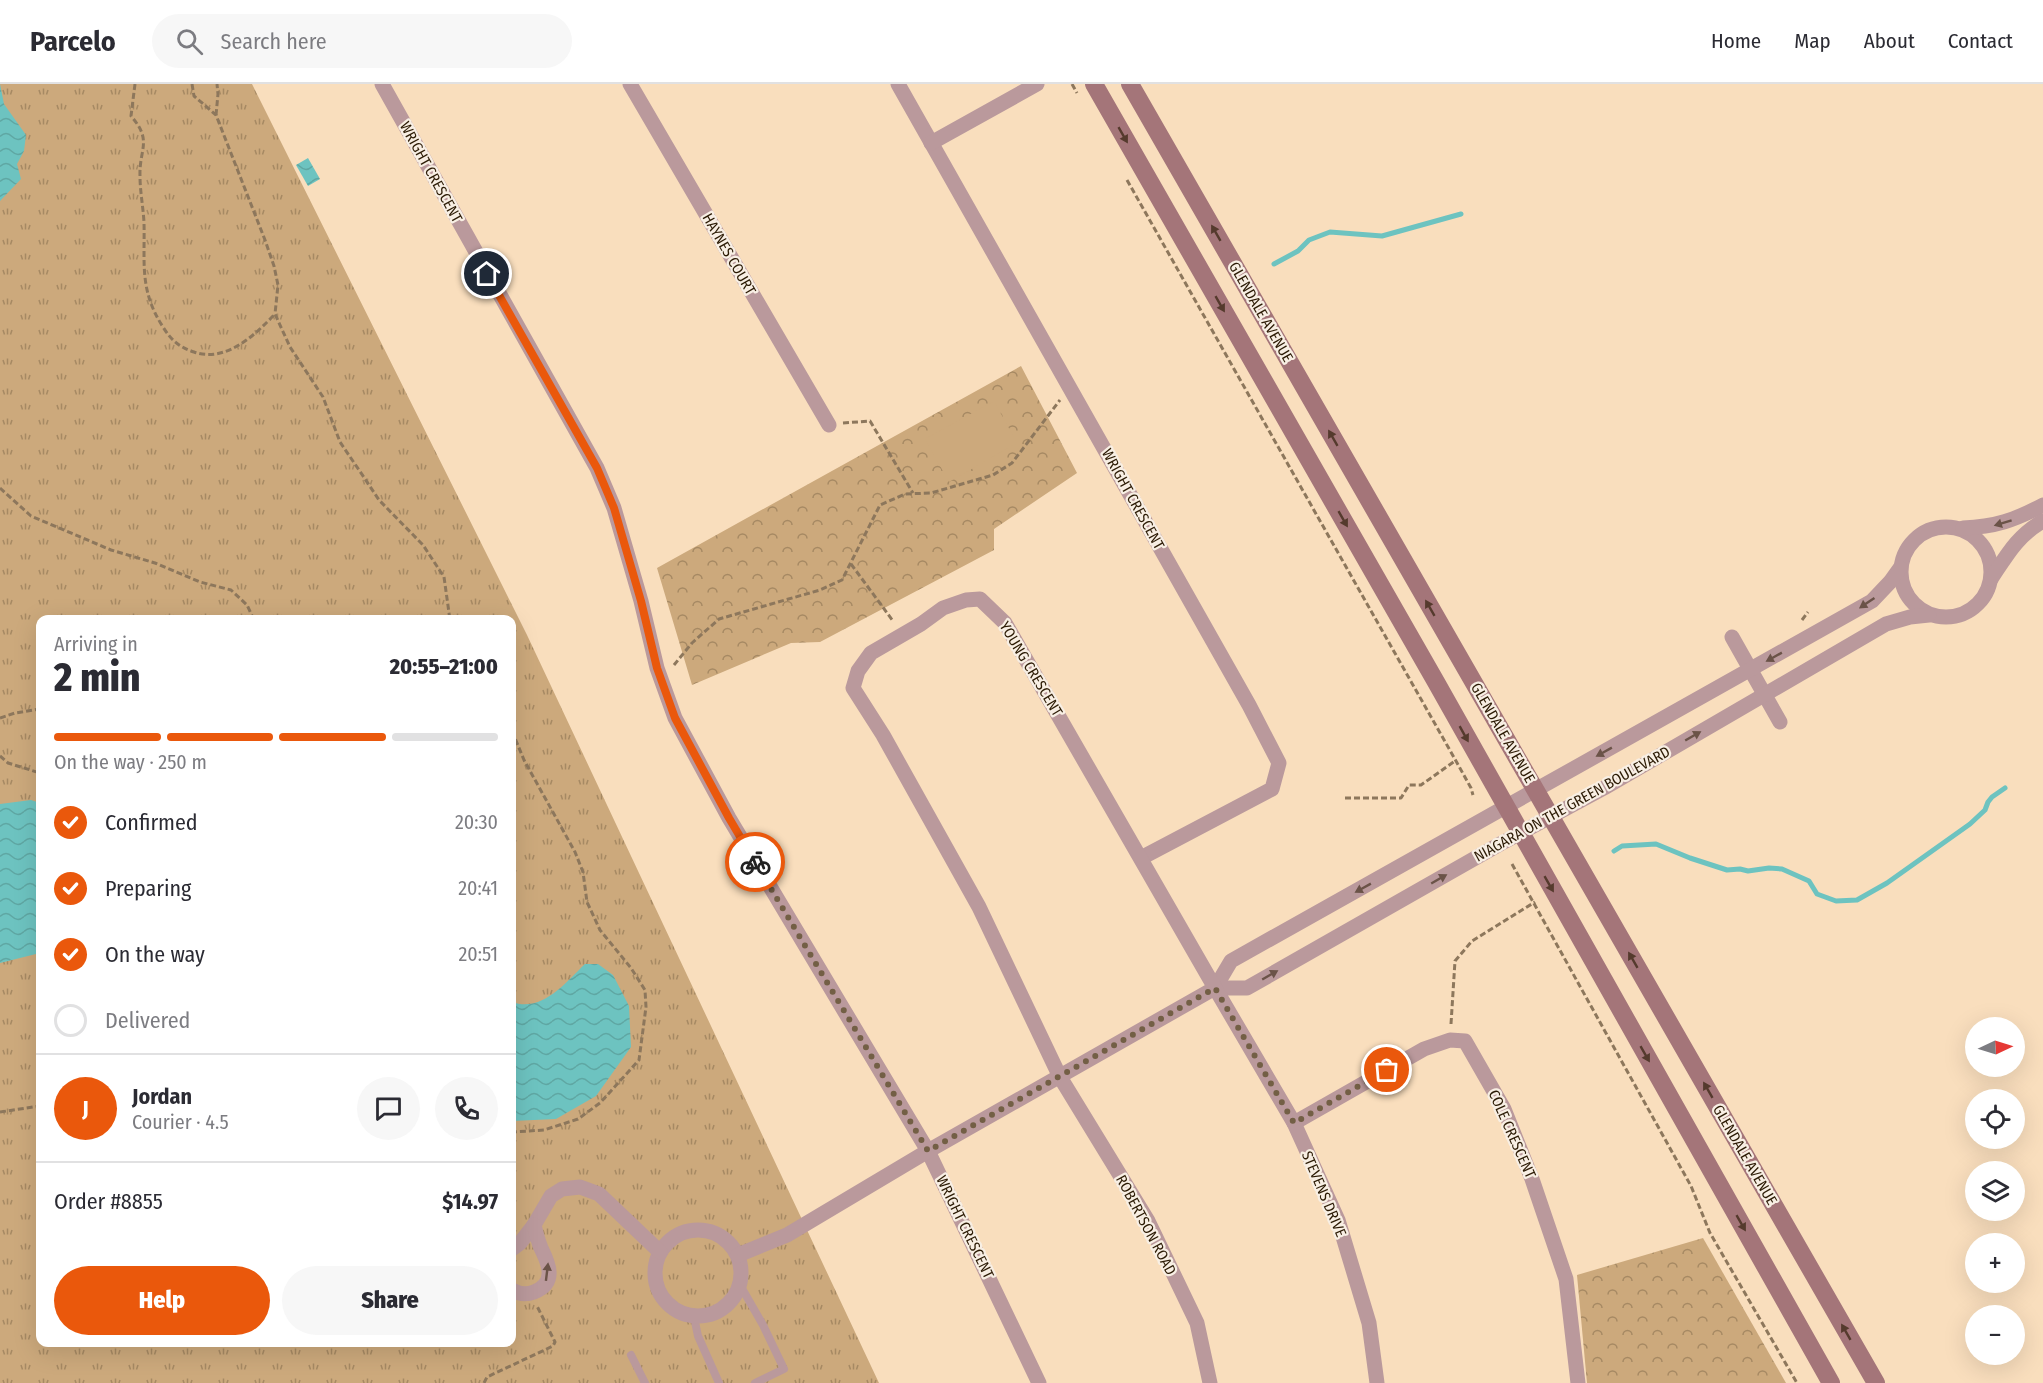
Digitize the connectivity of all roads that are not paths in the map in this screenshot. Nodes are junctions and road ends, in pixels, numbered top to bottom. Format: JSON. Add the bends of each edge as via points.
{"nodes":[{"id":1,"x":382,"y":84,"type":"edge"},
{"id":2,"x":630,"y":84,"type":"edge"},
{"id":3,"x":898,"y":84,"type":"edge"},
{"id":4,"x":1037,"y":84,"type":"edge"},
{"id":5,"x":1094,"y":84,"type":"edge"},
{"id":6,"x":1130,"y":84,"type":"edge"},
{"id":7,"x":931,"y":143,"type":"junction"},
{"id":8,"x":829,"y":424,"type":"road end"},
{"id":9,"x":2043,"y":505,"type":"edge"},
{"id":10,"x":2043,"y":521,"type":"edge"},
{"id":11,"x":1960,"y":528,"type":"junction"},
{"id":12,"x":1900,"y":568,"type":"junction"},
{"id":13,"x":1991,"y":579,"type":"junction"},
{"id":14,"x":1929,"y":615,"type":"junction"},
{"id":15,"x":1732,"y":637,"type":"dead end"},
{"id":16,"x":1750,"y":670,"type":"junction"},
{"id":17,"x":1764,"y":695,"type":"junction"},
{"id":18,"x":1780,"y":723,"type":"dead end"},
{"id":19,"x":1536,"y":790,"type":"junction"},
{"id":20,"x":1505,"y":807,"type":"junction"},
{"id":21,"x":1551,"y":816,"type":"junction"},
{"id":22,"x":1520,"y":833,"type":"junction"},
{"id":23,"x":1141,"y":858,"type":"junction"},
{"id":24,"x":1215,"y":988,"type":"junction"},
{"id":25,"x":1060,"y":1077,"type":"junction"},
{"id":26,"x":1294,"y":1123,"type":"junction"},
{"id":27,"x":928,"y":1151,"type":"junction"},
{"id":28,"x":534,"y":1225,"type":"junction"},
{"id":29,"x":516,"y":1246,"type":"edge"},
{"id":30,"x":660,"y":1252,"type":"junction"},
{"id":31,"x":738,"y":1255,"type":"junction"},
{"id":32,"x":740,"y":1285,"type":"junction"},
{"id":33,"x":516,"y":1291,"type":"edge"},
{"id":34,"x":694,"y":1317,"type":"junction"},
{"id":35,"x":631,"y":1355,"type":"dead end"},
{"id":36,"x":645,"y":1383,"type":"edge"},
{"id":37,"x":719,"y":1383,"type":"edge"},
{"id":38,"x":755,"y":1383,"type":"edge"},
{"id":39,"x":1039,"y":1383,"type":"edge"},
{"id":40,"x":1210,"y":1383,"type":"edge"},
{"id":41,"x":1377,"y":1383,"type":"edge"},
{"id":42,"x":1578,"y":1383,"type":"edge"},
{"id":43,"x":1831,"y":1383,"type":"edge"},
{"id":44,"x":1876,"y":1383,"type":"edge"}],
"edges":[{"from":1,"to":27,"type":"street","name":"WRIGHT CRESCENT","via":[[597,468],[614,508],[675,718],[729,818]]},
{"from":2,"to":8,"type":"street","name":"HAYNES COURT"},
{"from":3,"to":7,"type":"street","name":"WRIGHT CRESCENT"},
{"from":4,"to":7,"type":"street"},
{"from":5,"to":20,"type":"main road","name":"GLENDALE AVENUE","one_way":true},
{"from":19,"to":6,"type":"main road","name":"GLENDALE AVENUE","one_way":true},
{"from":7,"to":23,"type":"street","name":"WRIGHT CRESCENT","via":[[1279,763],[1272,789]]},
{"from":9,"to":11,"type":"street","one_way":true,"via":[[2006,523]]},
{"from":10,"to":13,"type":"street","via":[[2016,541]]},
{"from":11,"to":12,"type":"street","via":[[1945,526],[1916,538]]},
{"from":11,"to":13,"type":"street","via":[[1986,548]]},
{"from":12,"to":14,"type":"street","via":[[1907,596]]},
{"from":12,"to":16,"type":"street","name":"NIAGARA ON THE GREEN BOULEVARD","one_way":true,"via":[[1872,601]]},
{"from":13,"to":14,"type":"street","via":[[1986,594],[1975,607],[1961,615]]},
{"from":14,"to":17,"type":"street","name":"NIAGARA ON THE GREEN BOULEVARD","via":[[1886,624]]},
{"from":15,"to":16,"type":"street"},
{"from":16,"to":17,"type":"street"},
{"from":16,"to":19,"type":"street","name":"NIAGARA ON THE GREEN BOULEVARD","one_way":true},
{"from":17,"to":18,"type":"street"},
{"from":21,"to":17,"type":"street","name":"NIAGARA ON THE GREEN BOULEVARD","one_way":true},
{"from":19,"to":20,"type":"street","name":"NIAGARA ON THE GREEN BOULEVARD"},
{"from":19,"to":21,"type":"main road","name":"GLENDALE AVENUE"},
{"from":20,"to":22,"type":"main road","name":"GLENDALE AVENUE"},
{"from":20,"to":24,"type":"street","name":"NIAGARA ON THE GREEN BOULEVARD","one_way":true,"via":[[1231,961]]},
{"from":21,"to":22,"type":"street","name":"NIAGARA ON THE GREEN BOULEVARD"},
{"from":44,"to":21,"type":"main road","name":"GLENDALE AVENUE","one_way":true},
{"from":24,"to":22,"type":"street","name":"NIAGARA ON THE GREEN BOULEVARD","one_way":true,"via":[[1247,988]]},
{"from":22,"to":43,"type":"main road","name":"GLENDALE AVENUE","one_way":true},
{"from":23,"to":24,"type":"street","name":"YOUNG CRESCENT"},
{"from":23,"to":25,"type":"street","name":"YOUNG CRESCENT","via":[[1005,623],[980,599],[943,608],[871,653],[858,671],[853,688],[979,907]]},
{"from":24,"to":25,"type":"street","name":"NIAGARA ON THE GREEN BOULEVARD"},
{"from":24,"to":26,"type":"street","name":"STEVENS DRIVE"},
{"from":25,"to":27,"type":"street","name":"NIAGARA ON THE GREEN BOULEVARD"},
{"from":25,"to":40,"type":"street","name":"ROBERTSON ROAD","via":[[1148,1221],[1197,1323]]},
{"from":26,"to":41,"type":"street","name":"STEVENS DRIVE","via":[[1338,1220],[1369,1323]]},
{"from":26,"to":42,"type":"street","name":"COLE CRESCENT","via":[[1424,1049],[1450,1040],[1465,1041],[1504,1109],[1566,1279]]},
{"from":27,"to":31,"type":"street","name":"NIAGARA ON THE GREEN BOULEVARD","via":[[787,1235]]},
{"from":27,"to":39,"type":"street","name":"WRIGHT CRESCENT"},
{"from":28,"to":29,"type":"street"},
{"from":28,"to":30,"type":"street","via":[[550,1196],[562,1189],[580,1187],[599,1194]]},
{"from":33,"to":28,"type":"street","one_way":true,"via":[[531,1294],[544,1285],[550,1271]]},
{"from":30,"to":31,"type":"street","via":[[678,1234],[706,1230],[730,1243]]},
{"from":30,"to":34,"type":"street","via":[[655,1268],[660,1295],[681,1314]]},
{"from":31,"to":32,"type":"street"},
{"from":32,"to":34,"type":"street","via":[[723,1310]]},
{"from":32,"to":38,"type":"lane","via":[[784,1369]]},
{"from":34,"to":37,"type":"lane"},
{"from":35,"to":36,"type":"lane"}]}
